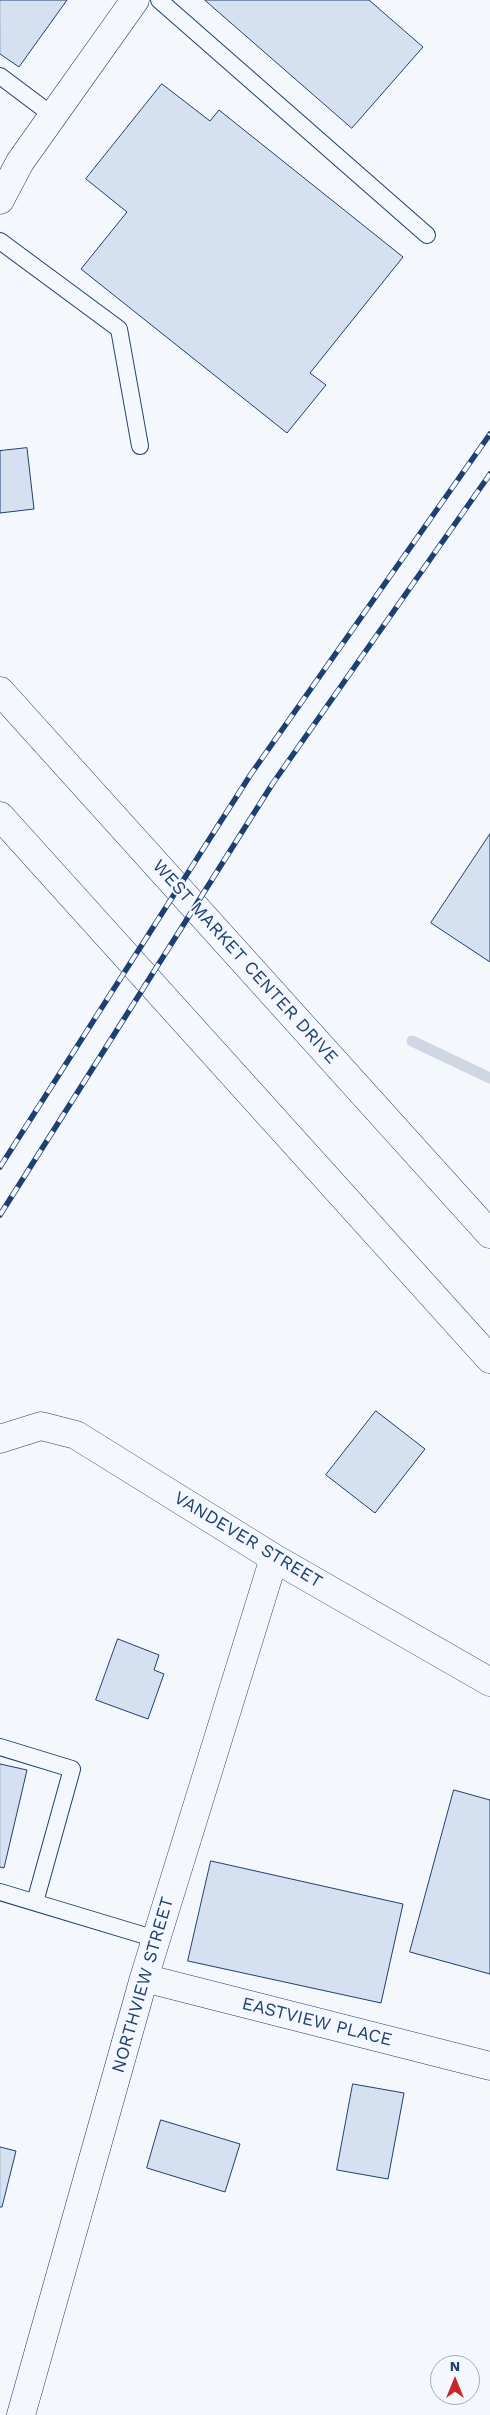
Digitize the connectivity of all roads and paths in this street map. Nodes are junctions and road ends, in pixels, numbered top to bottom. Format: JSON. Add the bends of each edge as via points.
{"nodes":[{"id":1,"x":135,"y":0,"type":"edge"},
{"id":2,"x":159,"y":0,"type":"edge"},
{"id":3,"x":0,"y":76,"type":"edge"},
{"id":4,"x":52,"y":115,"type":"junction"},
{"id":5,"x":10,"y":170,"type":"edge"},
{"id":6,"x":0,"y":200,"type":"edge"},
{"id":7,"x":427,"y":235,"type":"dead end"},
{"id":8,"x":0,"y":241,"type":"edge"},
{"id":9,"x":140,"y":446,"type":"dead end"},
{"id":10,"x":0,"y":691,"type":"edge"},
{"id":11,"x":0,"y":816,"type":"edge"},
{"id":12,"x":490,"y":1234,"type":"edge"},
{"id":13,"x":490,"y":1359,"type":"edge"},
{"id":14,"x":0,"y":1439,"type":"edge"},
{"id":15,"x":274,"y":1558,"type":"junction"},
{"id":16,"x":490,"y":1682,"type":"edge"},
{"id":17,"x":0,"y":1747,"type":"edge"},
{"id":18,"x":0,"y":1892,"type":"edge"},
{"id":19,"x":35,"y":1902,"type":"junction"},
{"id":20,"x":156,"y":1939,"type":"junction"},
{"id":21,"x":144,"y":1978,"type":"junction"},
{"id":22,"x":490,"y":2066,"type":"edge"},
{"id":23,"x":21,"y":2415,"type":"edge"}],
"edges":[{"from":1,"to":4,"type":"street"},
{"from":2,"to":7,"type":"lane"},
{"from":3,"to":4,"type":"lane"},
{"from":4,"to":5,"type":"street"},
{"from":5,"to":6,"type":"street"},
{"from":8,"to":9,"type":"lane","via":[[119,329]]},
{"from":10,"to":12,"type":"street","name":"WEST MARKET CENTER DRIVE"},
{"from":11,"to":13,"type":"street"},
{"from":14,"to":15,"type":"street","name":"VANDEVER STREET","via":[[42,1426],[76,1435]]},
{"from":15,"to":16,"type":"street","name":"VANDEVER STREET"},
{"from":15,"to":20,"type":"street","name":"NORTHVIEW STREET"},
{"from":17,"to":19,"type":"lane","via":[[72,1769]]},
{"from":18,"to":19,"type":"lane"},
{"from":19,"to":20,"type":"lane"},
{"from":20,"to":21,"type":"street","name":"NORTHVIEW STREET"},
{"from":21,"to":22,"type":"street","name":"EASTVIEW PLACE"},
{"from":21,"to":23,"type":"street","name":"NORTHVIEW STREET"}]}
